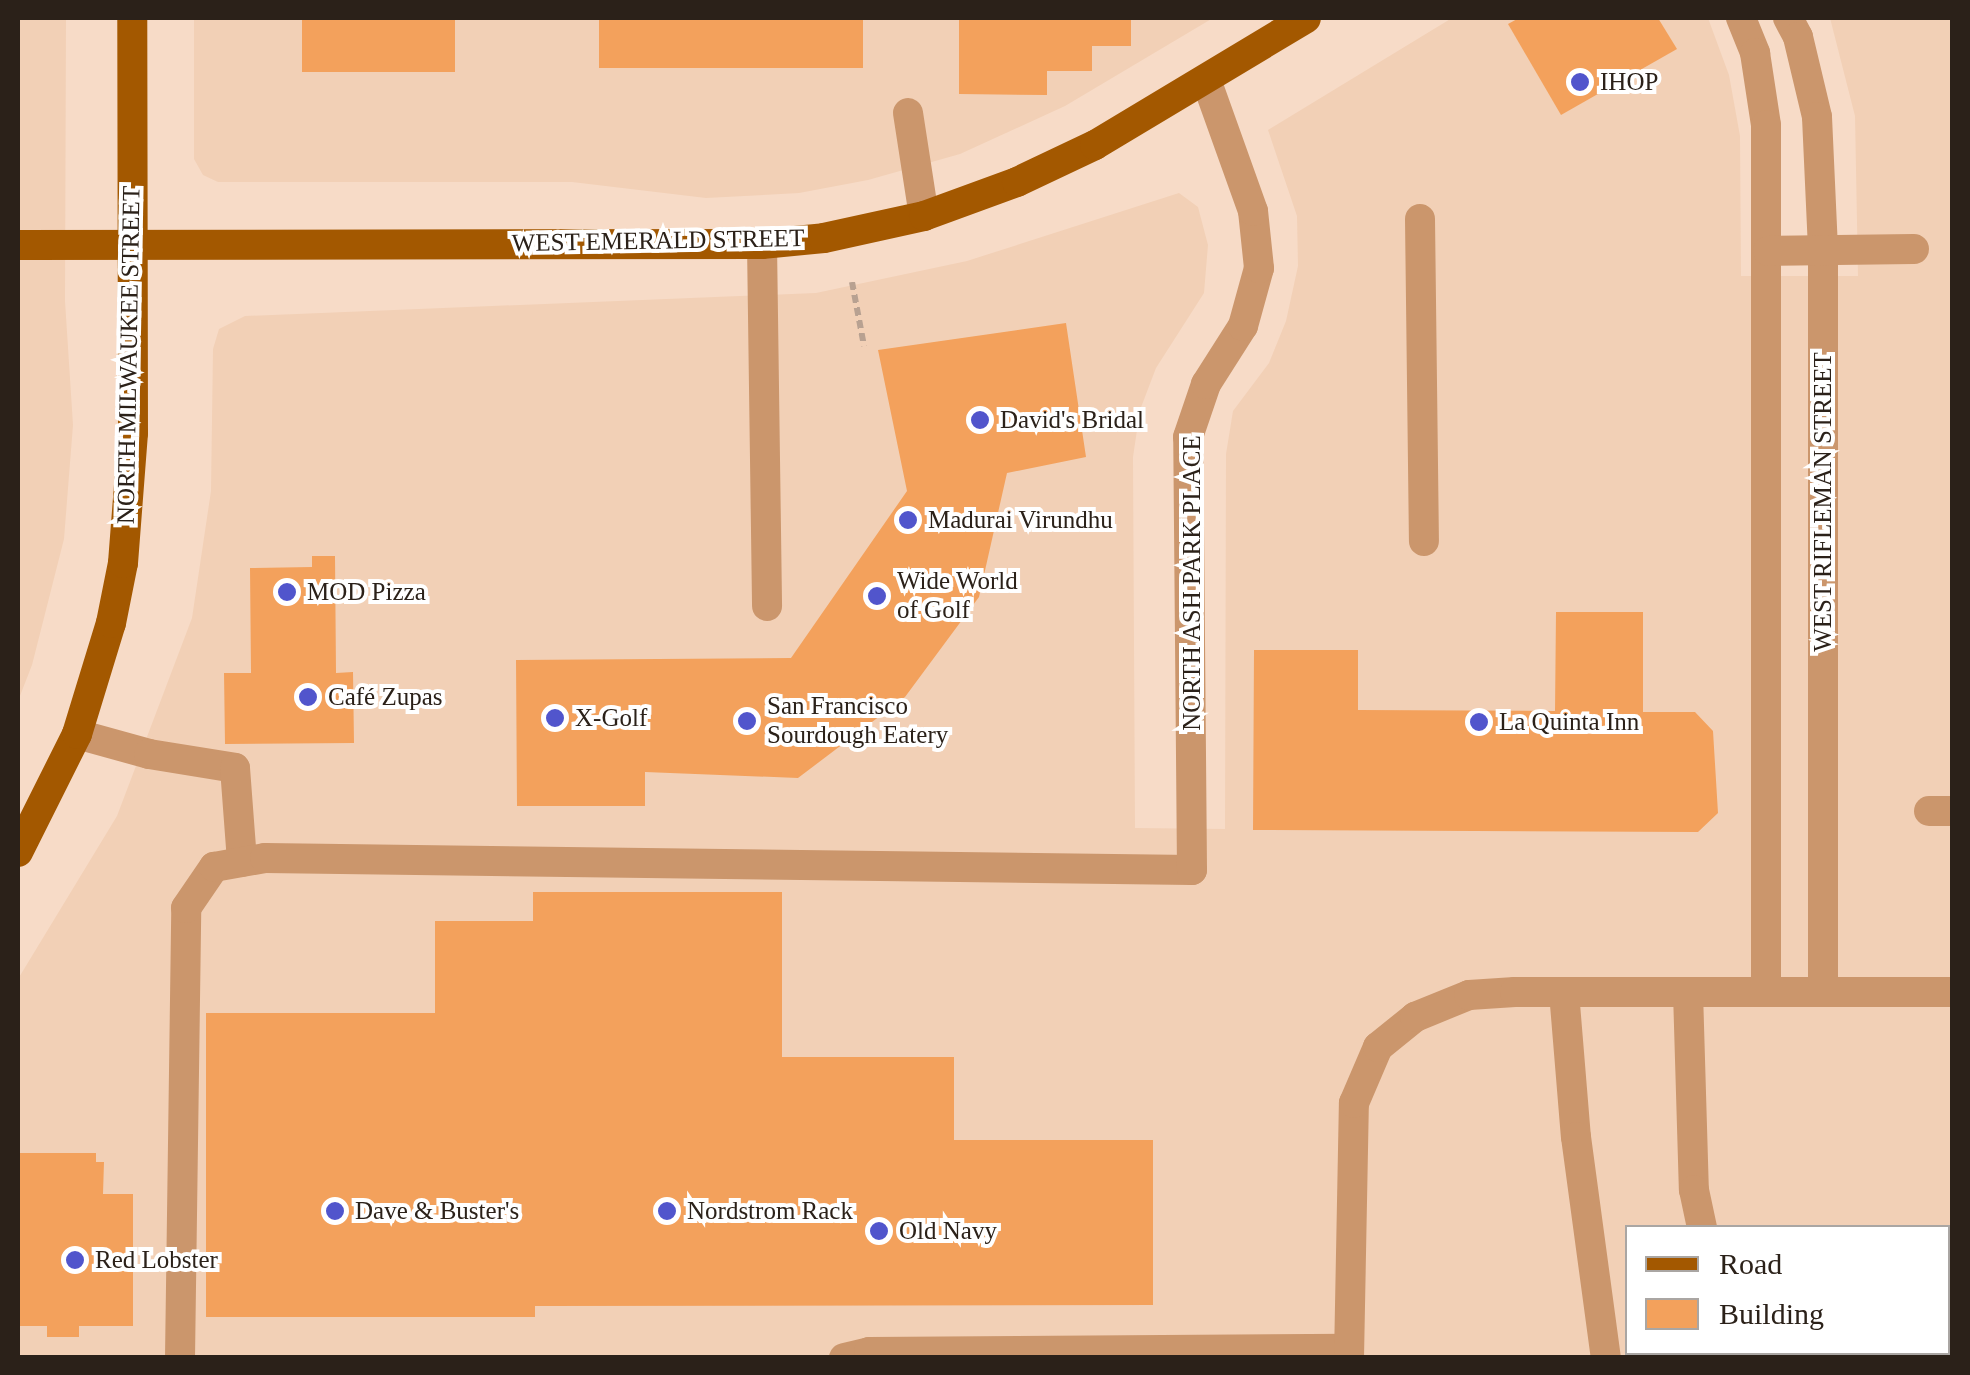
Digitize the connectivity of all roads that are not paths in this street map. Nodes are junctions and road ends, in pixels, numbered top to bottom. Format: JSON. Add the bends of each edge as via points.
{"nodes":[{"id":1,"x":132,"y":18,"type":"edge"},
{"id":2,"x":1306,"y":18,"type":"edge"},
{"id":3,"x":1740,"y":18,"type":"edge"},
{"id":4,"x":1788,"y":18,"type":"edge"},
{"id":5,"x":1206,"y":80,"type":"junction"},
{"id":6,"x":908,"y":112,"type":"dead end"},
{"id":7,"x":924,"y":216,"type":"junction"},
{"id":8,"x":1420,"y":219,"type":"dead end"},
{"id":9,"x":762,"y":244,"type":"junction"},
{"id":10,"x":18,"y":245,"type":"edge"},
{"id":11,"x":133,"y":246,"type":"junction"},
{"id":12,"x":1914,"y":249,"type":"dead end"},
{"id":13,"x":1823,"y":250,"type":"junction"},
{"id":14,"x":1768,"y":251,"type":"junction"},
{"id":15,"x":1424,"y":541,"type":"dead end"},
{"id":16,"x":767,"y":606,"type":"dead end"},
{"id":17,"x":77,"y":734,"type":"junction"},
{"id":18,"x":18,"y":852,"type":"edge"},
{"id":19,"x":242,"y":862,"type":"junction"},
{"id":20,"x":1564,"y":992,"type":"junction"},
{"id":21,"x":1688,"y":992,"type":"junction"},
{"id":22,"x":1766,"y":992,"type":"junction"},
{"id":23,"x":1824,"y":992,"type":"junction"},
{"id":24,"x":1952,"y":992,"type":"edge"},
{"id":25,"x":1701,"y":1225,"type":"edge"},
{"id":26,"x":1349,"y":1353,"type":"edge"},
{"id":27,"x":180,"y":1358,"type":"edge"},
{"id":28,"x":844,"y":1358,"type":"edge"},
{"id":29,"x":1606,"y":1358,"type":"edge"}],
"edges":[{"from":1,"to":11,"type":"main road","name":"NORTH MILWAUKEE STREET"},
{"from":2,"to":5,"type":"main road","name":"WEST EMERALD STREET"},
{"from":3,"to":14,"type":"street","via":[[1754,53],[1766,125]]},
{"from":4,"to":13,"type":"street","name":"WEST RIFLEMAN STREET","via":[[1817,117]]},
{"from":5,"to":7,"type":"main road","name":"WEST EMERALD STREET","via":[[1095,145]]},
{"from":5,"to":19,"type":"street","name":"NORTH ASH PARK PLACE","via":[[1253,211],[1259,268],[1243,326],[1206,384],[1188,437],[1192,870]]},
{"from":6,"to":7,"type":"street"},
{"from":7,"to":9,"type":"main road","name":"WEST EMERALD STREET"},
{"from":8,"to":15,"type":"street"},
{"from":9,"to":11,"type":"main road","name":"WEST EMERALD STREET"},
{"from":9,"to":16,"type":"street"},
{"from":10,"to":11,"type":"main road","name":"WEST EMERALD STREET"},
{"from":11,"to":17,"type":"main road","name":"NORTH MILWAUKEE STREET","via":[[125,544],[111,623]]},
{"from":12,"to":13,"type":"street"},
{"from":13,"to":14,"type":"street"},
{"from":13,"to":23,"type":"street","name":"WEST RIFLEMAN STREET"},
{"from":14,"to":22,"type":"street"},
{"from":17,"to":18,"type":"main road","name":"NORTH MILWAUKEE STREET"},
{"from":17,"to":19,"type":"street","via":[[235,768]]},
{"from":19,"to":27,"type":"street","via":[[214,867],[186,908]]},
{"from":20,"to":21,"type":"street"},
{"from":20,"to":26,"type":"street","via":[[1469,995],[1415,1016],[1378,1047],[1354,1113]]},
{"from":20,"to":29,"type":"street"},
{"from":21,"to":22,"type":"street"},
{"from":21,"to":25,"type":"street","via":[[1694,1190]]},
{"from":22,"to":23,"type":"street"},
{"from":23,"to":24,"type":"street"},
{"from":26,"to":28,"type":"street","via":[[869,1352]]}]}
